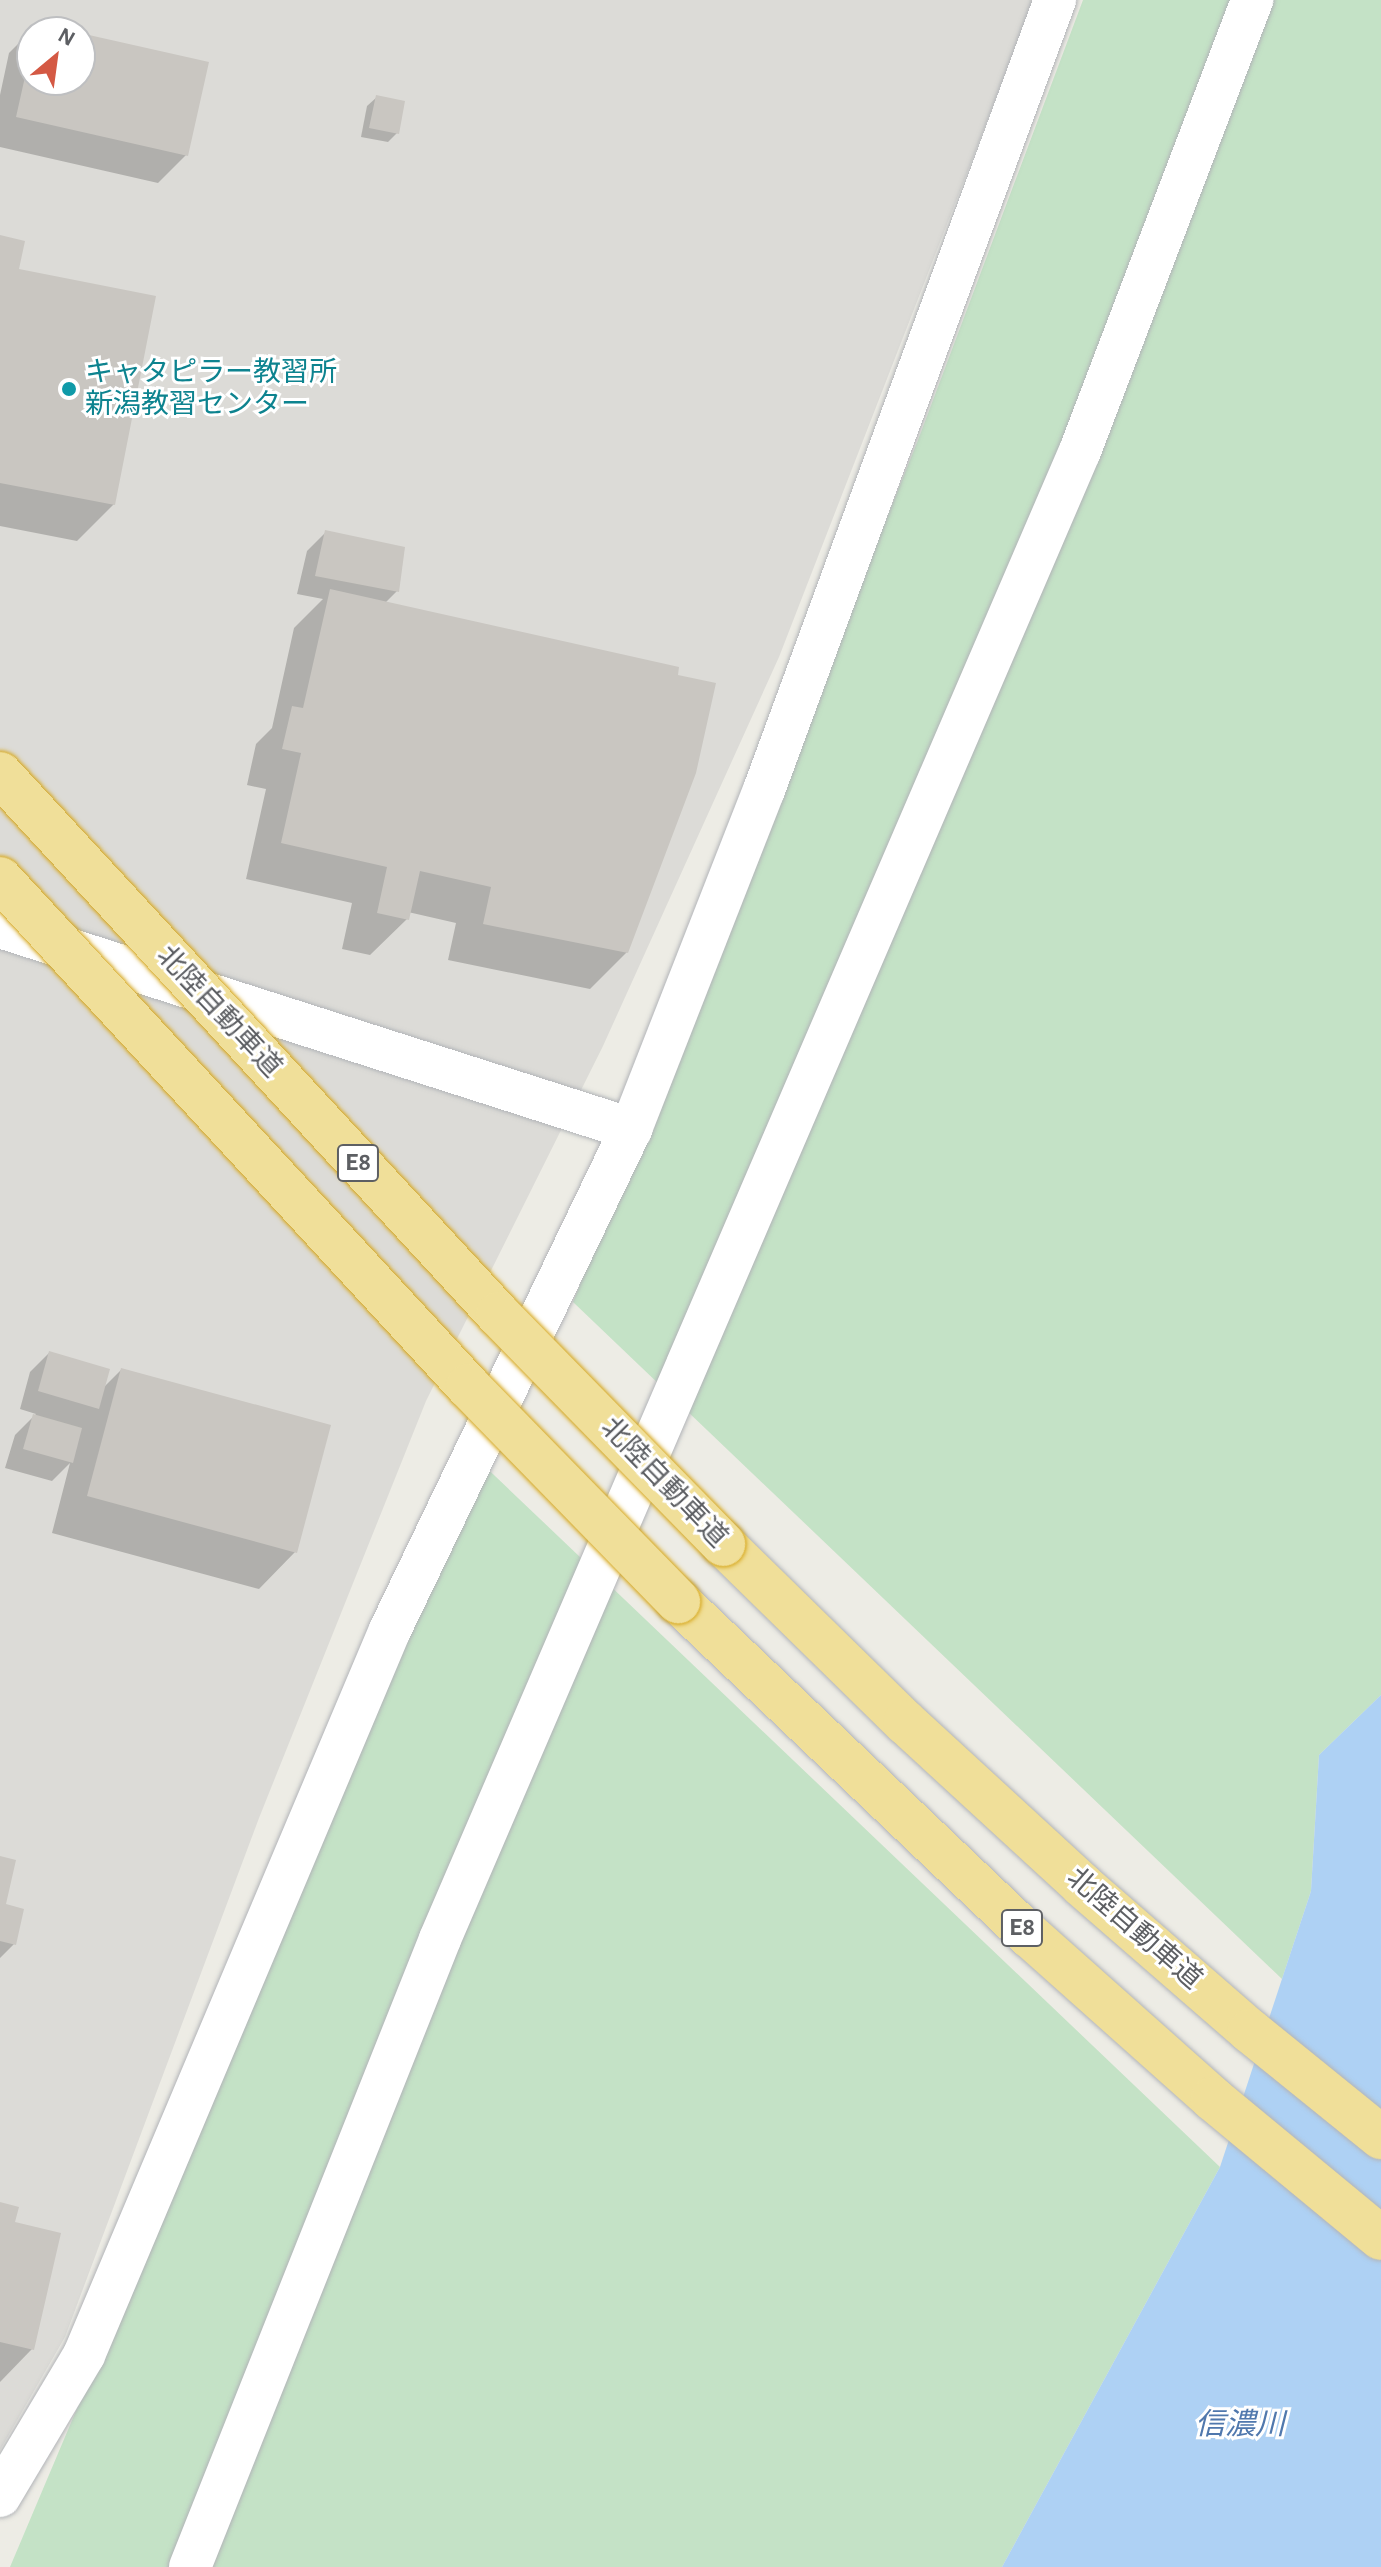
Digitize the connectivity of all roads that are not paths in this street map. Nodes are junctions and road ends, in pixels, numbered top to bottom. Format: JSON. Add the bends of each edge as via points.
{"nodes":[{"id":1,"x":1055,"y":0,"type":"edge"},
{"id":2,"x":1252,"y":0,"type":"edge"},
{"id":3,"x":0,"y":774,"type":"edge"},
{"id":4,"x":0,"y":879,"type":"edge"},
{"id":5,"x":0,"y":927,"type":"edge"},
{"id":6,"x":631,"y":1129,"type":"junction"},
{"id":7,"x":1381,"y":2137,"type":"edge"},
{"id":8,"x":1381,"y":2238,"type":"edge"},
{"id":9,"x":0,"y":2496,"type":"edge"},
{"id":10,"x":190,"y":2567,"type":"edge"}],
"edges":[{"from":1,"to":6,"type":"street","via":[[764,790]]},
{"from":2,"to":10,"type":"street","via":[[1080,451],[440,1939]]},
{"from":3,"to":7,"type":"highway","name":"北陸自動車道","number":"E8","bridge":true,"via":[[476,1290],[723,1544],[1082,1885]]},
{"from":4,"to":8,"type":"highway","number":"E8","bridge":true,"via":[[468,1386],[678,1601],[1029,1935],[1213,2099]]},
{"from":5,"to":6,"type":"street"},
{"from":6,"to":9,"type":"street","via":[[390,1630],[84,2355]]}]}
